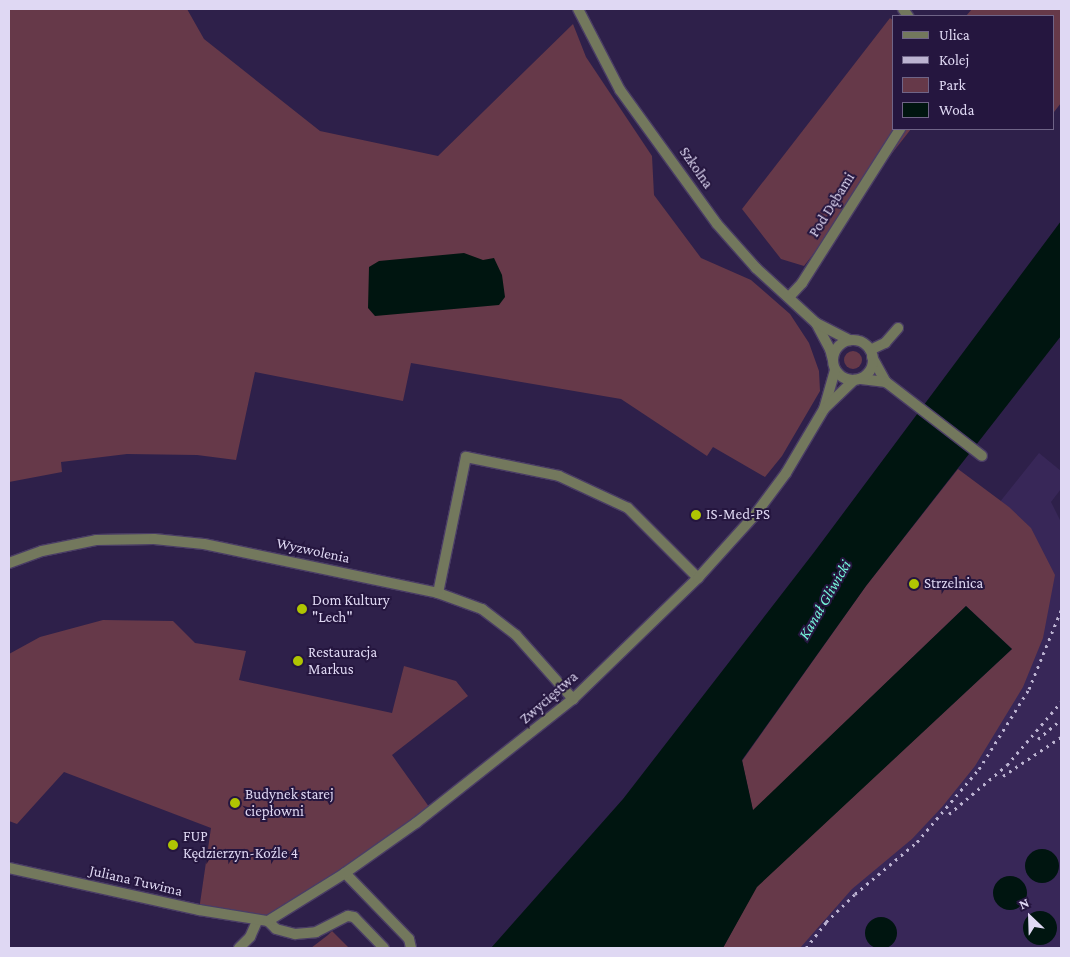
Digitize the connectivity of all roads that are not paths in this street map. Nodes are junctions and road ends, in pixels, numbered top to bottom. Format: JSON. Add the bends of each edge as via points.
{"nodes":[{"id":1,"x":578,"y":9,"type":"edge"},
{"id":2,"x":899,"y":130,"type":"edge"},
{"id":3,"x":790,"y":296,"type":"junction"},
{"id":4,"x":816,"y":323,"type":"junction"},
{"id":5,"x":898,"y":328,"type":"dead end"},
{"id":6,"x":850,"y":340,"type":"junction"},
{"id":7,"x":871,"y":353,"type":"junction"},
{"id":8,"x":834,"y":365,"type":"junction"},
{"id":9,"x":857,"y":380,"type":"junction"},
{"id":10,"x":886,"y":382,"type":"junction"},
{"id":11,"x":824,"y":409,"type":"junction"},
{"id":12,"x":981,"y":454,"type":"dead end"},
{"id":13,"x":9,"y":563,"type":"edge"},
{"id":14,"x":698,"y":578,"type":"junction"},
{"id":15,"x":438,"y":593,"type":"junction"},
{"id":16,"x":573,"y":699,"type":"junction"},
{"id":17,"x":9,"y":868,"type":"edge"},
{"id":18,"x":345,"y":873,"type":"junction"},
{"id":19,"x":257,"y":921,"type":"junction"},
{"id":20,"x":268,"y":921,"type":"junction"},
{"id":21,"x":239,"y":948,"type":"edge"},
{"id":22,"x":384,"y":948,"type":"edge"},
{"id":23,"x":411,"y":948,"type":"edge"}],
"edges":[{"from":1,"to":3,"type":"street","name":"Szkolna","via":[[620,90],[717,224],[756,268]]},
{"from":2,"to":3,"type":"street","name":"Pod Dębami","via":[[802,283]]},
{"from":3,"to":4,"type":"street","name":"Szkolna"},
{"from":4,"to":6,"type":"street","name":"Szkolna"},
{"from":4,"to":8,"type":"street","name":"Szkolna","via":[[830,349]]},
{"from":5,"to":7,"type":"street"},
{"from":6,"to":7,"type":"street","via":[[861,342]]},
{"from":6,"to":8,"type":"street","via":[[836,349]]},
{"from":7,"to":9,"type":"street","via":[[870,370]]},
{"from":7,"to":10,"type":"street"},
{"from":8,"to":9,"type":"street","via":[[843,378]]},
{"from":8,"to":11,"type":"street","name":"Zwycięstwa"},
{"from":9,"to":10,"type":"street"},
{"from":9,"to":11,"type":"street","name":"Zwycięstwa"},
{"from":10,"to":12,"type":"street"},
{"from":11,"to":14,"type":"street","name":"Zwycięstwa","via":[[786,473],[754,516]]},
{"from":13,"to":15,"type":"street","name":"Wyzwolenia","via":[[42,551],[96,540],[154,539],[223,548]]},
{"from":14,"to":15,"type":"street","via":[[628,508],[559,476],[466,457]]},
{"from":14,"to":16,"type":"street","name":"Zwycięstwa"},
{"from":15,"to":16,"type":"street","name":"Wyzwolenia","via":[[482,609],[516,635]]},
{"from":16,"to":18,"type":"street","name":"Zwycięstwa","via":[[416,823]]},
{"from":17,"to":19,"type":"street","name":"Juliana Tuwima"},
{"from":18,"to":20,"type":"street","name":"Zwycięstwa"},
{"from":18,"to":23,"type":"street","via":[[409,939]]},
{"from":19,"to":20,"type":"street"},
{"from":19,"to":21,"type":"street","via":[[250,937]]},
{"from":20,"to":22,"type":"street","via":[[276,929],[295,934],[316,932],[348,916],[354,917]]}]}
